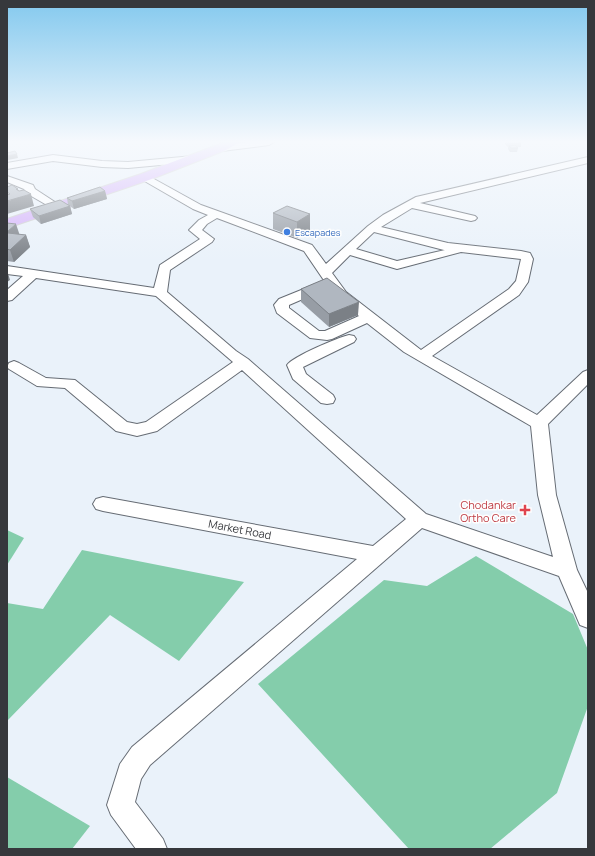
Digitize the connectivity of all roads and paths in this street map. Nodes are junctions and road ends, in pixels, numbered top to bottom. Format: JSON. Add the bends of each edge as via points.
{"nodes":[{"id":1,"x":15,"y":182,"type":"edge"},
{"id":2,"x":132,"y":182,"type":"edge"},
{"id":3,"x":152,"y":182,"type":"edge"},
{"id":4,"x":491,"y":182,"type":"edge"},
{"id":5,"x":409,"y":204,"type":"junction"},
{"id":6,"x":56,"y":206,"type":"junction"},
{"id":7,"x":217,"y":214,"type":"junction"},
{"id":8,"x":471,"y":218,"type":"dead end"},
{"id":9,"x":7,"y":224,"type":"edge"},
{"id":10,"x":372,"y":228,"type":"junction"},
{"id":11,"x":463,"y":250,"type":"junction"},
{"id":12,"x":348,"y":251,"type":"junction"},
{"id":13,"x":7,"y":270,"type":"edge"},
{"id":14,"x":33,"y":274,"type":"junction"},
{"id":15,"x":328,"y":277,"type":"junction"},
{"id":16,"x":160,"y":294,"type":"junction"},
{"id":17,"x":7,"y":297,"type":"edge"},
{"id":18,"x":375,"y":321,"type":"junction"},
{"id":19,"x":422,"y":356,"type":"junction"},
{"id":20,"x":243,"y":362,"type":"junction"},
{"id":21,"x":14,"y":366,"type":"dead end"},
{"id":22,"x":588,"y":375,"type":"edge"},
{"id":23,"x":327,"y":399,"type":"dead end"},
{"id":24,"x":539,"y":423,"type":"junction"},
{"id":25,"x":103,"y":504,"type":"dead end"},
{"id":26,"x":419,"y":519,"type":"junction"},
{"id":27,"x":377,"y":555,"type":"junction"},
{"id":28,"x":568,"y":570,"type":"junction"},
{"id":29,"x":588,"y":618,"type":"edge"},
{"id":30,"x":153,"y":849,"type":"edge"}],
"edges":[{"from":1,"to":6,"type":"street","via":[[29,187],[30,191]]},
{"from":2,"to":6,"type":"main road"},
{"from":3,"to":7,"type":"street","via":[[197,207]]},
{"from":4,"to":5,"type":"street","via":[[425,197]]},
{"from":5,"to":8,"type":"street"},
{"from":5,"to":10,"type":"street"},
{"from":6,"to":9,"type":"main road"},
{"from":7,"to":15,"type":"street","via":[[308,248]]},
{"from":7,"to":16,"type":"street","via":[[194,230],[208,239],[164,268]]},
{"from":10,"to":11,"type":"street"},
{"from":10,"to":12,"type":"street"},
{"from":11,"to":12,"type":"street","via":[[397,265]]},
{"from":11,"to":19,"type":"street","via":[[526,256],[522,282],[514,292]]},
{"from":12,"to":15,"type":"street"},
{"from":13,"to":14,"type":"street"},
{"from":14,"to":16,"type":"street"},
{"from":14,"to":17,"type":"street"},
{"from":15,"to":18,"type":"street","via":[[341,295]]},
{"from":15,"to":18,"type":"street","via":[[284,302],[282,310],[321,337]]},
{"from":16,"to":20,"type":"street"},
{"from":18,"to":19,"type":"street"},
{"from":18,"to":23,"type":"street","via":[[296,365],[299,376]]},
{"from":19,"to":24,"type":"street"},
{"from":20,"to":21,"type":"street","via":[[151,427],[137,430],[122,427],[69,383],[43,383]]},
{"from":20,"to":26,"type":"street"},
{"from":22,"to":24,"type":"street"},
{"from":24,"to":28,"type":"street","via":[[547,495]]},
{"from":25,"to":27,"type":"street","name":"Market Road"},
{"from":26,"to":27,"type":"street"},
{"from":26,"to":28,"type":"street"},
{"from":27,"to":30,"type":"street","via":[[141,756],[129,773],[121,805]]},
{"from":28,"to":29,"type":"street"}]}
